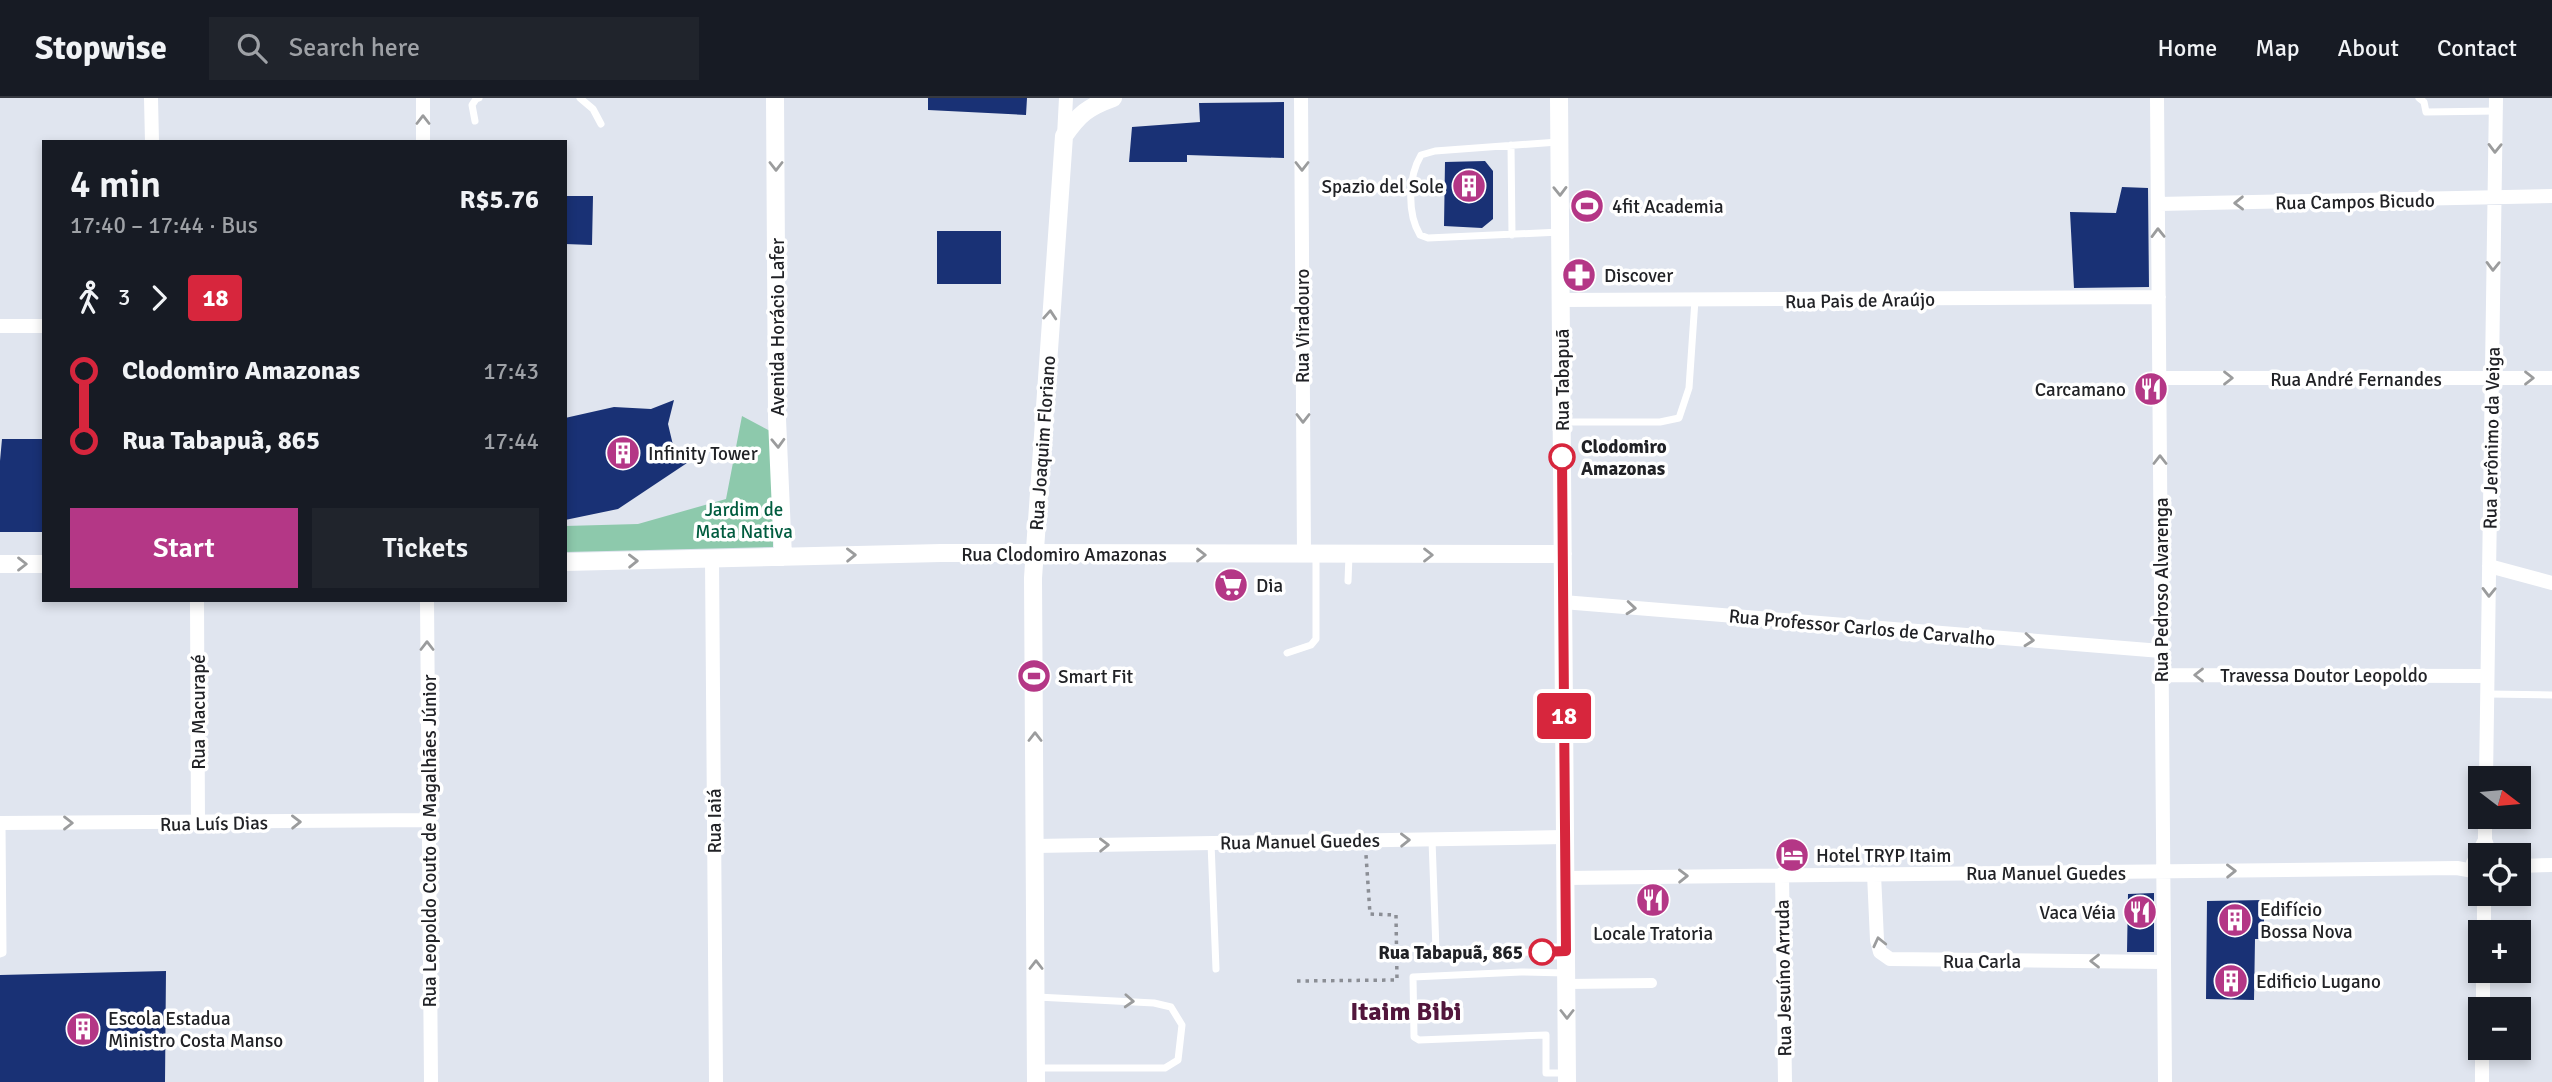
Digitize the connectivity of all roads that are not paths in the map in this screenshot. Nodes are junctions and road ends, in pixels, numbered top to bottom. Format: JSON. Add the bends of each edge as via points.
{"nodes":[{"id":1,"x":152,"y":98,"type":"edge"},
{"id":2,"x":423,"y":98,"type":"edge"},
{"id":3,"x":479,"y":98,"type":"edge"},
{"id":4,"x":580,"y":98,"type":"edge"},
{"id":5,"x":775,"y":98,"type":"edge"},
{"id":6,"x":1066,"y":98,"type":"edge"},
{"id":7,"x":1113,"y":98,"type":"edge"},
{"id":8,"x":1301,"y":98,"type":"edge"},
{"id":9,"x":1559,"y":98,"type":"edge"},
{"id":10,"x":2157,"y":98,"type":"edge"},
{"id":11,"x":2419,"y":98,"type":"edge"},
{"id":12,"x":2496,"y":105,"type":"edge"},
{"id":13,"x":475,"y":121,"type":"dead end"},
{"id":14,"x":601,"y":124,"type":"dead end"},
{"id":15,"x":1064,"y":136,"type":"junction"},
{"id":16,"x":152,"y":140,"type":"edge"},
{"id":17,"x":423,"y":140,"type":"edge"},
{"id":18,"x":1559,"y":142,"type":"junction"},
{"id":19,"x":1511,"y":145,"type":"junction"},
{"id":20,"x":2552,"y":196,"type":"edge"},
{"id":21,"x":2494,"y":198,"type":"junction"},
{"id":22,"x":2158,"y":204,"type":"junction"},
{"id":23,"x":1560,"y":232,"type":"junction"},
{"id":24,"x":1512,"y":235,"type":"junction"},
{"id":25,"x":2159,"y":296,"type":"junction"},
{"id":26,"x":1561,"y":300,"type":"junction"},
{"id":27,"x":1695,"y":300,"type":"junction"},
{"id":28,"x":0,"y":326,"type":"edge"},
{"id":29,"x":42,"y":326,"type":"edge"},
{"id":30,"x":2552,"y":378,"type":"edge"},
{"id":31,"x":2160,"y":379,"type":"junction"},
{"id":32,"x":2492,"y":379,"type":"junction"},
{"id":33,"x":1562,"y":422,"type":"junction"},
{"id":34,"x":1034,"y":554,"type":"junction"},
{"id":35,"x":1563,"y":554,"type":"junction"},
{"id":36,"x":1310,"y":555,"type":"junction"},
{"id":37,"x":1349,"y":555,"type":"junction"},
{"id":38,"x":783,"y":557,"type":"junction"},
{"id":39,"x":712,"y":560,"type":"junction"},
{"id":40,"x":567,"y":562,"type":"edge"},
{"id":41,"x":0,"y":564,"type":"edge"},
{"id":42,"x":42,"y":564,"type":"edge"},
{"id":43,"x":2489,"y":566,"type":"junction"},
{"id":44,"x":1348,"y":581,"type":"dead end"},
{"id":45,"x":2552,"y":583,"type":"edge"},
{"id":46,"x":197,"y":602,"type":"edge"},
{"id":47,"x":427,"y":602,"type":"edge"},
{"id":48,"x":1563,"y":602,"type":"junction"},
{"id":49,"x":2161,"y":651,"type":"junction"},
{"id":50,"x":1287,"y":653,"type":"dead end"},
{"id":51,"x":2161,"y":674,"type":"junction"},
{"id":52,"x":2487,"y":676,"type":"junction"},
{"id":53,"x":2487,"y":694,"type":"junction"},
{"id":54,"x":2552,"y":695,"type":"edge"},
{"id":55,"x":2486,"y":766,"type":"edge"},
{"id":56,"x":429,"y":820,"type":"junction"},
{"id":57,"x":1,"y":823,"type":"edge"},
{"id":58,"x":198,"y":823,"type":"junction"},
{"id":59,"x":2485,"y":830,"type":"edge"},
{"id":60,"x":1565,"y":837,"type":"junction"},
{"id":61,"x":1432,"y":839,"type":"junction"},
{"id":62,"x":2485,"y":840,"type":"junction"},
{"id":63,"x":1211,"y":843,"type":"junction"},
{"id":64,"x":2483,"y":843,"type":"edge"},
{"id":65,"x":2486,"y":843,"type":"edge"},
{"id":66,"x":1035,"y":846,"type":"junction"},
{"id":67,"x":2552,"y":865,"type":"edge"},
{"id":68,"x":2531,"y":866,"type":"edge"},
{"id":69,"x":2468,"y":871,"type":"edge"},
{"id":70,"x":2163,"y":872,"type":"junction"},
{"id":71,"x":1782,"y":874,"type":"junction"},
{"id":72,"x":1874,"y":874,"type":"junction"},
{"id":73,"x":1566,"y":878,"type":"junction"},
{"id":74,"x":1566,"y":951,"type":"junction"},
{"id":75,"x":0,"y":954,"type":"edge"},
{"id":76,"x":2164,"y":962,"type":"junction"},
{"id":77,"x":1216,"y":969,"type":"dead end"},
{"id":78,"x":1567,"y":978,"type":"junction"},
{"id":79,"x":1652,"y":983,"type":"dead end"},
{"id":80,"x":1036,"y":997,"type":"junction"},
{"id":81,"x":2482,"y":1060,"type":"edge"},
{"id":82,"x":1036,"y":1075,"type":"edge"},
{"id":83,"x":1567,"y":1078,"type":"edge"},
{"id":84,"x":431,"y":1082,"type":"edge"},
{"id":85,"x":716,"y":1082,"type":"edge"},
{"id":86,"x":1785,"y":1082,"type":"edge"},
{"id":87,"x":2165,"y":1082,"type":"edge"},
{"id":88,"x":2482,"y":1082,"type":"edge"}],
"edges":[{"from":1,"to":16,"type":"street"},
{"from":17,"to":2,"type":"street","one_way":true},
{"from":3,"to":13,"type":"lane","via":[[472,105]]},
{"from":4,"to":14,"type":"lane"},
{"from":5,"to":38,"type":"street","name":"Avenida Horácio Lafer","one_way":true,"via":[[777,419]]},
{"from":6,"to":15,"type":"street","name":"Rua Joaquim Floriano"},
{"from":7,"to":15,"type":"street","via":[[1091,106]]},
{"from":8,"to":36,"type":"street","name":"Rua Viradouro","one_way":true},
{"from":9,"to":18,"type":"street","name":"Rua Tabapuã"},
{"from":10,"to":22,"type":"street","name":"Rua Pedroso Alvarenga"},
{"from":11,"to":12,"type":"lane","via":[[2426,112]]},
{"from":12,"to":21,"type":"street","name":"Rua Jerônimo da Veiga","one_way":true},
{"from":34,"to":15,"type":"street","name":"Rua Joaquim Floriano","one_way":true},
{"from":18,"to":19,"type":"lane"},
{"from":18,"to":23,"type":"street","name":"Rua Tabapuã","one_way":true},
{"from":19,"to":24,"type":"lane"},
{"from":19,"to":24,"type":"lane","via":[[1421,155],[1414,167],[1411,191],[1420,235]]},
{"from":20,"to":21,"type":"street","name":"Rua Campos Bicudo"},
{"from":21,"to":22,"type":"street","name":"Rua Campos Bicudo","one_way":true},
{"from":21,"to":32,"type":"street","name":"Rua Jerônimo da Veiga","one_way":true},
{"from":25,"to":22,"type":"street","name":"Rua Pedroso Alvarenga","one_way":true},
{"from":23,"to":24,"type":"lane"},
{"from":23,"to":26,"type":"street","name":"Rua Tabapuã"},
{"from":25,"to":27,"type":"street","name":"Rua Pais de Araújo"},
{"from":25,"to":31,"type":"street","name":"Rua Pedroso Alvarenga"},
{"from":26,"to":27,"type":"street","name":"Rua Pais de Araújo"},
{"from":26,"to":33,"type":"street","name":"Rua Tabapuã"},
{"from":27,"to":33,"type":"lane","via":[[1689,388],[1679,418]]},
{"from":28,"to":29,"type":"street"},
{"from":32,"to":30,"type":"street","name":"Rua André Fernandes","one_way":true},
{"from":31,"to":32,"type":"street","name":"Rua André Fernandes","one_way":true},
{"from":49,"to":31,"type":"street","name":"Rua Pedroso Alvarenga","one_way":true},
{"from":32,"to":43,"type":"street","name":"Rua Jerônimo da Veiga"},
{"from":33,"to":35,"type":"street","name":"Rua Tabapuã"},
{"from":34,"to":36,"type":"street","name":"Rua Clodomiro Amazonas","one_way":true},
{"from":38,"to":34,"type":"street","name":"Rua Clodomiro Amazonas","one_way":true},
{"from":66,"to":34,"type":"street","name":"Rua Joaquim Floriano","one_way":true},
{"from":37,"to":35,"type":"street","name":"Rua Clodomiro Amazonas","one_way":true},
{"from":35,"to":48,"type":"street","name":"Rua Tabapuã"},
{"from":36,"to":37,"type":"street","name":"Rua Clodomiro Amazonas"},
{"from":36,"to":50,"type":"lane","via":[[1316,639]]},
{"from":37,"to":44,"type":"lane"},
{"from":38,"to":39,"type":"street","name":"Rua Clodomiro Amazonas"},
{"from":40,"to":39,"type":"street","name":"Rua Clodomiro Amazonas","one_way":true},
{"from":39,"to":85,"type":"street","name":"Rua Iaiá"},
{"from":41,"to":42,"type":"street","one_way":true},
{"from":43,"to":45,"type":"street"},
{"from":43,"to":52,"type":"street","name":"Rua Jerônimo da Veiga","one_way":true},
{"from":46,"to":58,"type":"street","name":"Rua Macurapé"},
{"from":56,"to":47,"type":"street","name":"Rua Leopoldo Couto de Magalhães Júnior","one_way":true},
{"from":48,"to":49,"type":"street","name":"Rua Professor Carlos de Carvalho","one_way":true},
{"from":48,"to":60,"type":"street","name":"Rua Tabapuã"},
{"from":49,"to":51,"type":"street","name":"Rua Pedroso Alvarenga"},
{"from":52,"to":51,"type":"street","name":"Travessa Doutor Leopoldo","one_way":true},
{"from":51,"to":70,"type":"street","name":"Rua Pedroso Alvarenga"},
{"from":52,"to":53,"type":"street","name":"Rua Jerônimo da Veiga"},
{"from":53,"to":54,"type":"lane"},
{"from":53,"to":55,"type":"street","name":"Rua Jerônimo da Veiga"},
{"from":58,"to":56,"type":"street","name":"Rua Luís Dias","one_way":true},
{"from":56,"to":84,"type":"street","name":"Rua Leopoldo Couto de Magalhães Júnior"},
{"from":57,"to":58,"type":"street","name":"Rua Luís Dias","one_way":true},
{"from":57,"to":75,"type":"lane"},
{"from":59,"to":62,"type":"street"},
{"from":60,"to":61,"type":"street","name":"Rua Manuel Guedes"},
{"from":60,"to":73,"type":"street","name":"Rua Tabapuã"},
{"from":63,"to":61,"type":"street","name":"Rua Manuel Guedes","one_way":true},
{"from":61,"to":74,"type":"lane","via":[[1436,950],[1443,955]]},
{"from":62,"to":64,"type":"street"},
{"from":62,"to":65,"type":"street"},
{"from":66,"to":63,"type":"street","name":"Rua Manuel Guedes","one_way":true},
{"from":63,"to":77,"type":"lane"},
{"from":80,"to":66,"type":"street","name":"Rua Joaquim Floriano","one_way":true},
{"from":67,"to":68,"type":"street"},
{"from":70,"to":69,"type":"street","name":"Rua Manuel Guedes","one_way":true},
{"from":70,"to":72,"type":"street","name":"Rua Manuel Guedes"},
{"from":70,"to":76,"type":"street","name":"Rua Pedroso Alvarenga"},
{"from":71,"to":72,"type":"street","name":"Rua Manuel Guedes"},
{"from":73,"to":71,"type":"street","name":"Rua Manuel Guedes","one_way":true},
{"from":71,"to":86,"type":"street","name":"Rua Jesuíno Arruda"},
{"from":76,"to":72,"type":"street","name":"Rua Carla","one_way":true,"via":[[1890,959],[1877,940]]},
{"from":73,"to":74,"type":"street","name":"Rua Tabapuã"},
{"from":74,"to":78,"type":"street","name":"Rua Tabapuã"},
{"from":76,"to":87,"type":"street","name":"Rua Pedroso Alvarenga"},
{"from":78,"to":79,"type":"street"},
{"from":78,"to":83,"type":"street","name":"Rua Tabapuã","one_way":true},
{"from":78,"to":83,"type":"lane","via":[[1521,972],[1413,977],[1412,986],[1414,1037],[1419,1040],[1546,1035],[1546,1073]]},
{"from":80,"to":82,"type":"street","name":"Rua Joaquim Floriano"},
{"from":80,"to":82,"type":"lane","one_way":true,"via":[[1154,1003],[1171,1007],[1182,1025],[1178,1060],[1165,1068]]},
{"from":81,"to":88,"type":"street"}]}
